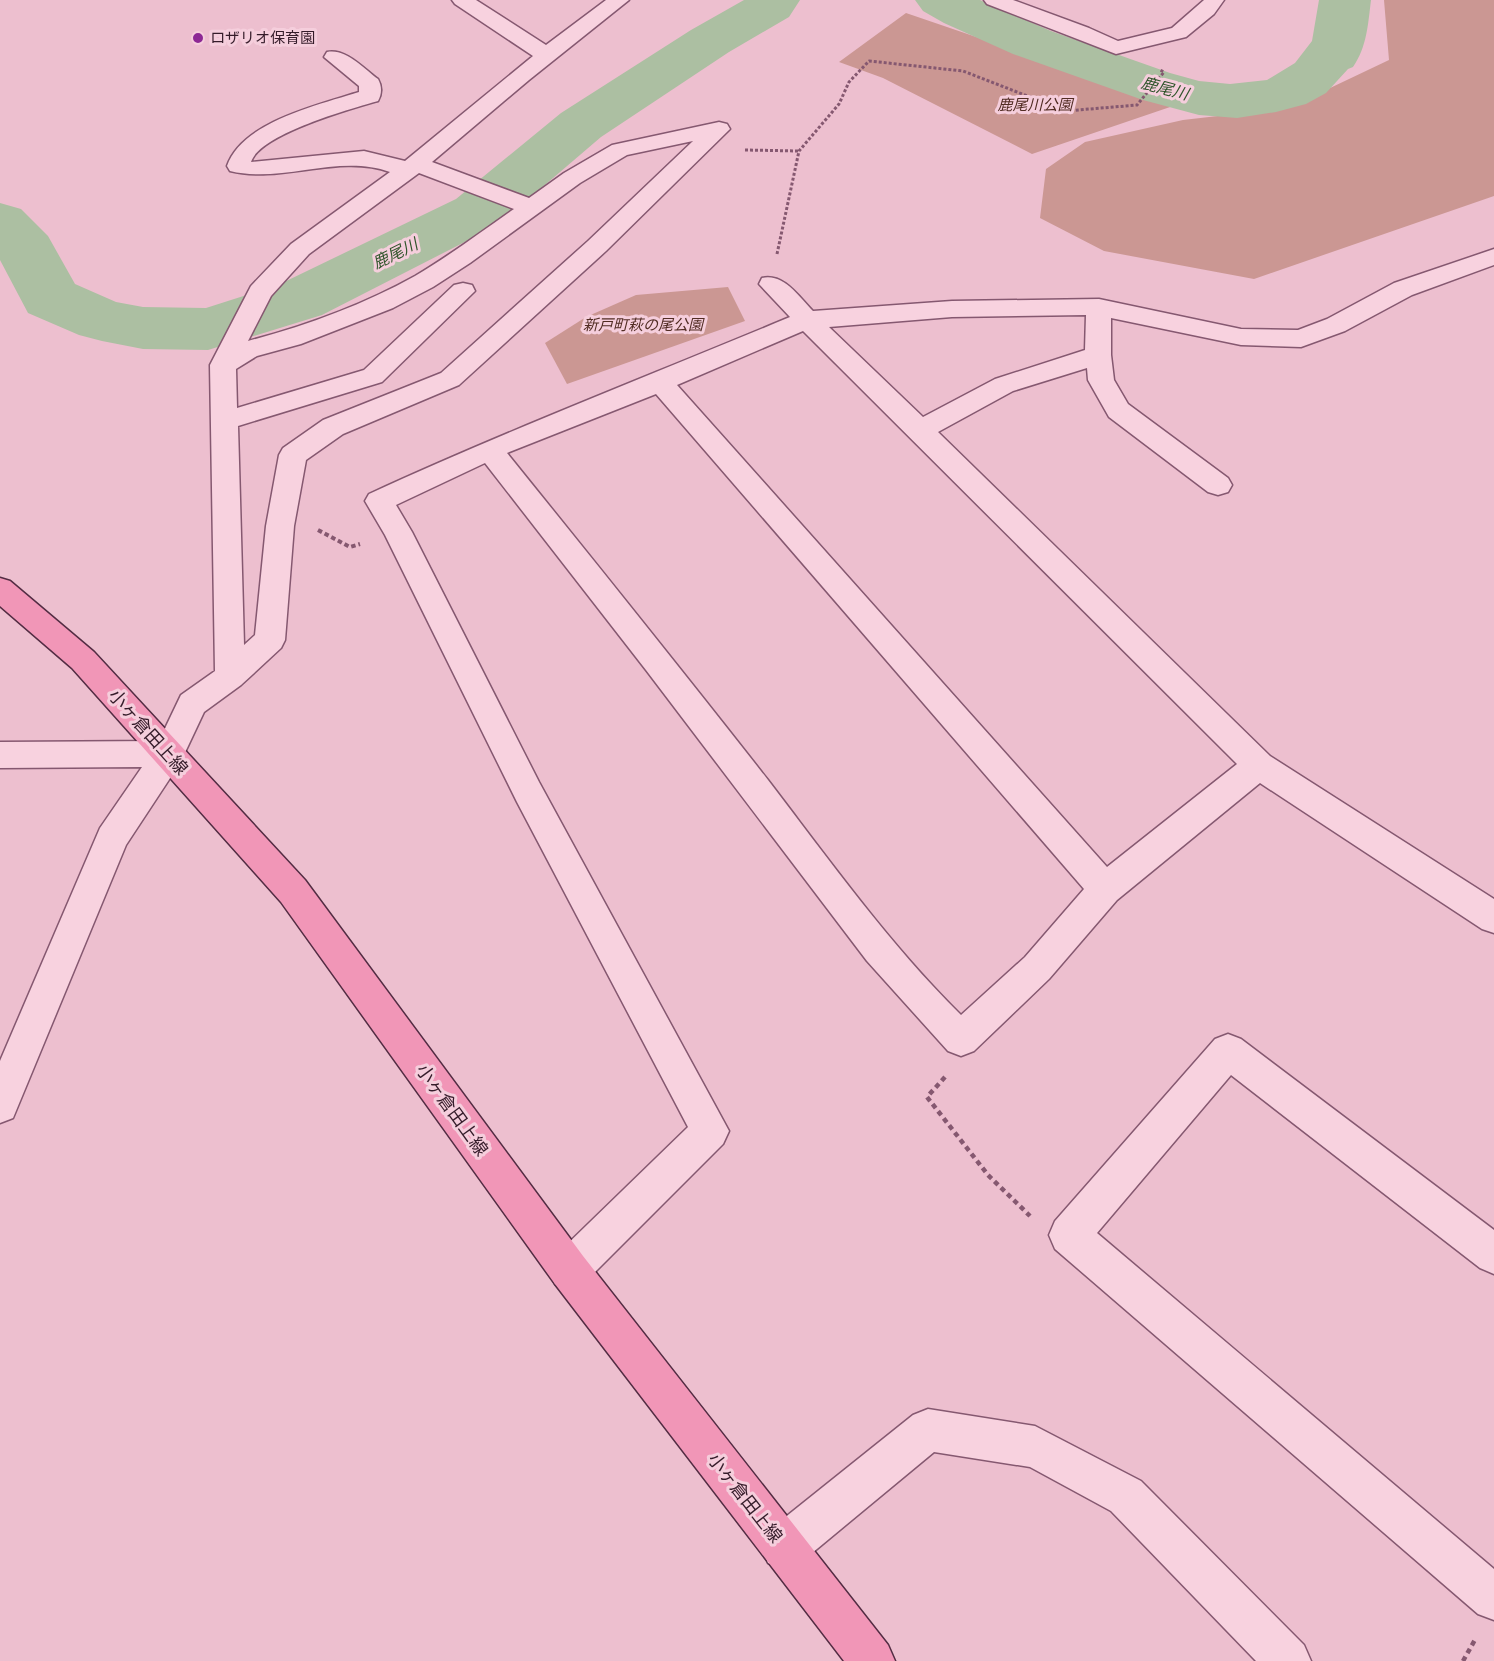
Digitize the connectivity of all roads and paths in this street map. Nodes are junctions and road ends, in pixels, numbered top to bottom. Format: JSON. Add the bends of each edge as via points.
{"nodes":[{"id":1,"x":462,"y":0,"type":"edge"},
{"id":2,"x":620,"y":0,"type":"edge"},
{"id":3,"x":993,"y":0,"type":"edge"},
{"id":4,"x":1214,"y":0,"type":"edge"},
{"id":5,"x":548,"y":56,"type":"junction"},
{"id":6,"x":335,"y":57,"type":"dead end"},
{"id":7,"x":1164,"y":72,"type":"dead end"},
{"id":8,"x":698,"y":149,"type":"junction"},
{"id":9,"x":799,"y":151,"type":"junction"},
{"id":10,"x":412,"y":167,"type":"junction"},
{"id":11,"x":531,"y":207,"type":"junction"},
{"id":12,"x":1494,"y":257,"type":"edge"},
{"id":13,"x":771,"y":284,"type":"joint"},
{"id":14,"x":463,"y":291,"type":"dead end"},
{"id":15,"x":1099,"y":307,"type":"junction"},
{"id":16,"x":806,"y":320,"type":"junction"},
{"id":17,"x":1098,"y":355,"type":"junction"},
{"id":18,"x":223,"y":365,"type":"junction"},
{"id":19,"x":660,"y":382,"type":"junction"},
{"id":20,"x":224,"y":422,"type":"junction"},
{"id":21,"x":919,"y":431,"type":"junction"},
{"id":22,"x":489,"y":450,"type":"junction"},
{"id":23,"x":1218,"y":485,"type":"dead end"},
{"id":24,"x":280,"y":526,"type":"junction"},
{"id":25,"x":399,"y":532,"type":"junction"},
{"id":26,"x":0,"y":589,"type":"edge"},
{"id":27,"x":230,"y":676,"type":"junction"},
{"id":28,"x":169,"y":754,"type":"junction"},
{"id":29,"x":0,"y":755,"type":"edge"},
{"id":30,"x":1259,"y":765,"type":"junction"},
{"id":31,"x":1105,"y":889,"type":"junction"},
{"id":32,"x":1494,"y":918,"type":"edge"},
{"id":33,"x":961,"y":1039,"type":"junction"},
{"id":34,"x":0,"y":1105,"type":"edge"},
{"id":35,"x":1069,"y":1234,"type":"junction"},
{"id":36,"x":1494,"y":1254,"type":"edge"},
{"id":37,"x":569,"y":1270,"type":"junction"},
{"id":38,"x":784,"y":1547,"type":"junction"},
{"id":39,"x":1494,"y":1598,"type":"edge"},
{"id":40,"x":872,"y":1661,"type":"edge"},
{"id":41,"x":1288,"y":1661,"type":"edge"}],
"edges":[{"from":1,"to":5,"type":"street"},
{"from":2,"to":5,"type":"street"},
{"from":3,"to":4,"type":"street","via":[[1116,48],[1179,33]]},
{"from":5,"to":10,"type":"street"},
{"from":6,"to":10,"type":"street","via":[[370,84],[370,96],[272,132],[246,147],[238,158],[238,166],[250,169],[364,158]]},
{"from":7,"to":9,"type":"path","via":[[1137,105],[1066,111],[963,72],[869,61],[849,82],[840,104]]},
{"from":8,"to":9,"type":"path"},
{"from":8,"to":11,"type":"street","via":[[719,129],[620,150]]},
{"from":8,"to":24,"type":"street","via":[[450,379],[333,428],[293,455]]},
{"from":9,"to":13,"type":"path"},
{"from":10,"to":11,"type":"street"},
{"from":10,"to":18,"type":"street","via":[[300,249],[260,292]]},
{"from":11,"to":18,"type":"street","via":[[461,258],[384,302],[292,338],[248,350]]},
{"from":12,"to":15,"type":"street","via":[[1402,289],[1301,339],[1240,337]]},
{"from":13,"to":16,"type":"street"},
{"from":14,"to":20,"type":"street","via":[[373,376]]},
{"from":15,"to":16,"type":"street","via":[[952,309]]},
{"from":15,"to":17,"type":"street"},
{"from":16,"to":19,"type":"street"},
{"from":16,"to":21,"type":"street"},
{"from":17,"to":21,"type":"street","via":[[1004,385]]},
{"from":17,"to":23,"type":"street","via":[[1101,380],[1118,410]]},
{"from":18,"to":20,"type":"street"},
{"from":19,"to":22,"type":"street"},
{"from":19,"to":31,"type":"street"},
{"from":20,"to":27,"type":"street"},
{"from":21,"to":30,"type":"street"},
{"from":22,"to":25,"type":"street","via":[[380,501]]},
{"from":22,"to":33,"type":"street","via":[[642,641],[852,917],[934,1014]]},
{"from":24,"to":25,"type":"path","via":[[317,529],[350,547]]},
{"from":24,"to":27,"type":"street","via":[[270,640]]},
{"from":25,"to":37,"type":"street","via":[[528,792],[710,1131]]},
{"from":26,"to":28,"type":"main road","name":"小ヶ倉田上線","via":[[83,660]]},
{"from":27,"to":28,"type":"street","via":[[192,704]]},
{"from":28,"to":29,"type":"street"},
{"from":28,"to":34,"type":"street","via":[[112,838]]},
{"from":28,"to":37,"type":"main road","name":"小ヶ倉田上線","via":[[293,891]]},
{"from":30,"to":31,"type":"street"},
{"from":30,"to":32,"type":"street"},
{"from":31,"to":33,"type":"street","via":[[1037,968]]},
{"from":33,"to":35,"type":"path","via":[[952,1069],[927,1097],[988,1175],[1032,1218]]},
{"from":35,"to":36,"type":"street","via":[[1228,1051]]},
{"from":35,"to":39,"type":"street"},
{"from":37,"to":38,"type":"main road","name":"小ヶ倉田上線"},
{"from":38,"to":40,"type":"main road","name":"小ヶ倉田上線"},
{"from":38,"to":41,"type":"street","via":[[928,1430],[1035,1447],[1126,1496]]}]}
